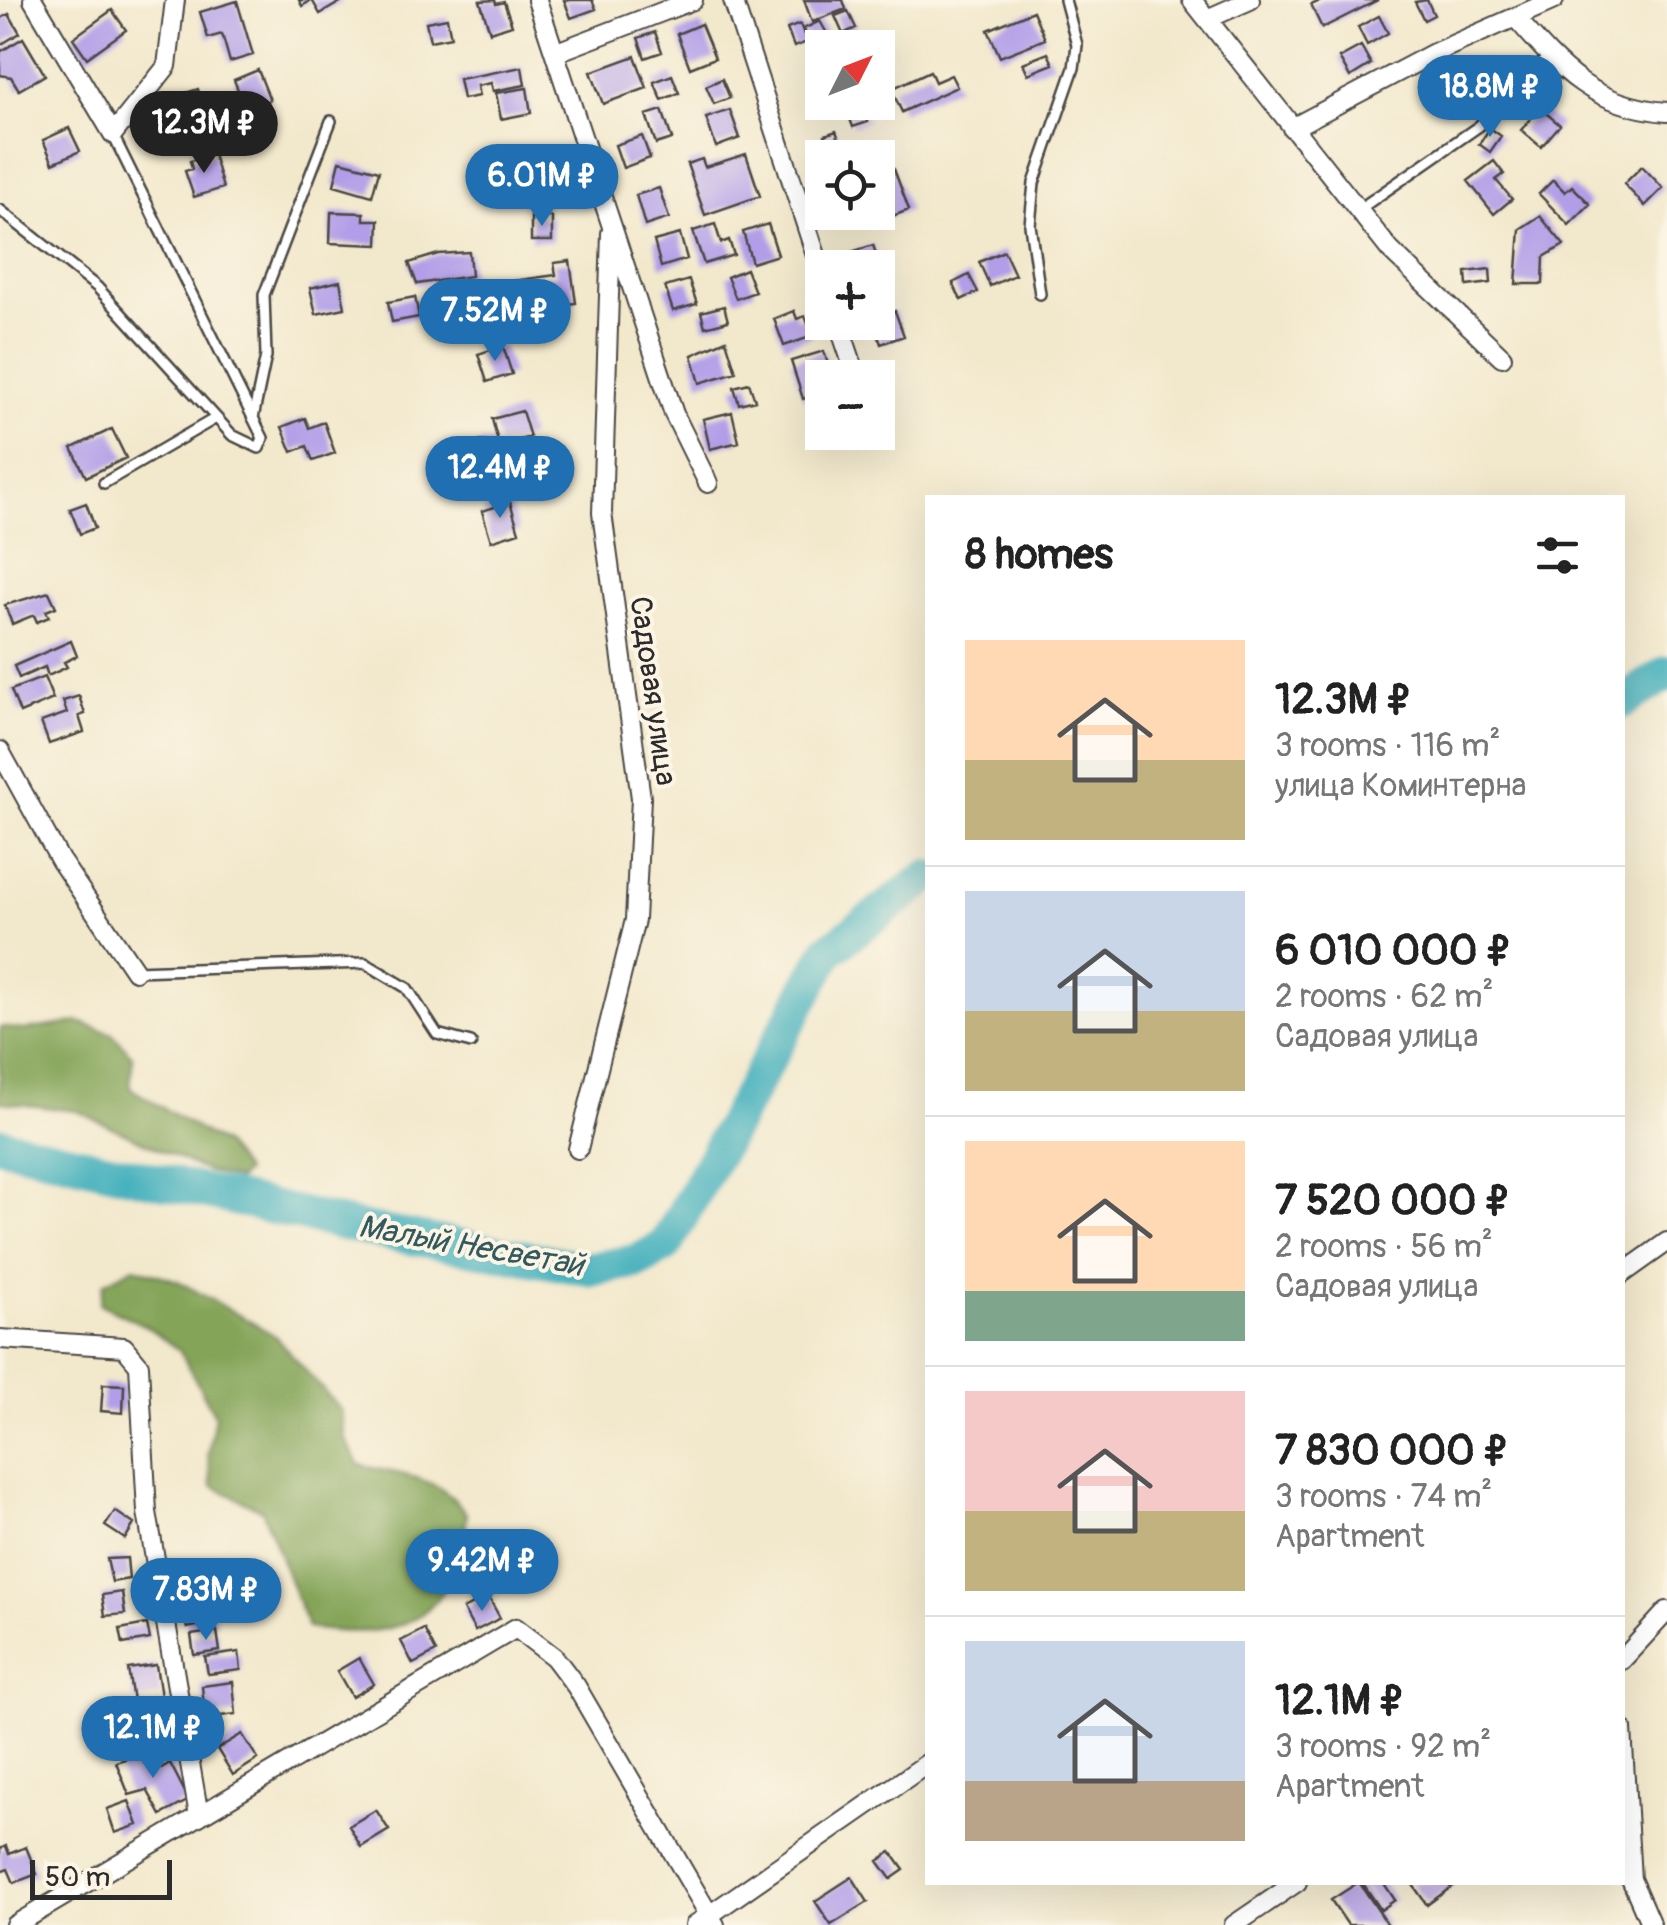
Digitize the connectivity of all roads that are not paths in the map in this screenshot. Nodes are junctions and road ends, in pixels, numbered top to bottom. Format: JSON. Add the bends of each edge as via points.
{"nodes":[{"id":1,"x":33,"y":0,"type":"edge"},
{"id":2,"x":175,"y":0,"type":"edge"},
{"id":3,"x":537,"y":0,"type":"edge"},
{"id":4,"x":693,"y":0,"type":"edge"},
{"id":5,"x":733,"y":0,"type":"edge"},
{"id":6,"x":1065,"y":0,"type":"edge"},
{"id":7,"x":1192,"y":0,"type":"edge"},
{"id":8,"x":1250,"y":0,"type":"edge"},
{"id":9,"x":1554,"y":0,"type":"edge"},
{"id":10,"x":1516,"y":18,"type":"junction"},
{"id":11,"x":1207,"y":20,"type":"junction"},
{"id":12,"x":557,"y":52,"type":"junction"},
{"id":13,"x":1549,"y":56,"type":"junction"},
{"id":14,"x":1665,"y":113,"type":"edge"},
{"id":15,"x":331,"y":121,"type":"dead end"},
{"id":16,"x":1292,"y":128,"type":"junction"},
{"id":17,"x":113,"y":134,"type":"junction"},
{"id":18,"x":0,"y":210,"type":"edge"},
{"id":19,"x":1358,"y":210,"type":"junction"},
{"id":20,"x":611,"y":233,"type":"junction"},
{"id":21,"x":814,"y":250,"type":"edge"},
{"id":22,"x":1040,"y":294,"type":"dead end"},
{"id":23,"x":1502,"y":357,"type":"dead end"},
{"id":24,"x":216,"y":418,"type":"junction"},
{"id":25,"x":253,"y":418,"type":"junction"},
{"id":26,"x":708,"y":483,"type":"dead end"},
{"id":27,"x":104,"y":484,"type":"dead end"},
{"id":28,"x":0,"y":751,"type":"edge"},
{"id":29,"x":135,"y":970,"type":"joint"},
{"id":30,"x":471,"y":1044,"type":"dead end"},
{"id":31,"x":578,"y":1149,"type":"dead end"},
{"id":32,"x":1667,"y":1242,"type":"edge"},
{"id":33,"x":1625,"y":1272,"type":"edge"},
{"id":34,"x":0,"y":1339,"type":"edge"},
{"id":35,"x":1667,"y":1611,"type":"edge"},
{"id":36,"x":1625,"y":1657,"type":"edge"},
{"id":37,"x":925,"y":1765,"type":"edge"},
{"id":38,"x":1625,"y":1779,"type":"edge"},
{"id":39,"x":200,"y":1816,"type":"junction"},
{"id":40,"x":1294,"y":1885,"type":"edge"},
{"id":41,"x":27,"y":1922,"type":"edge"},
{"id":42,"x":706,"y":1922,"type":"edge"},
{"id":43,"x":1234,"y":1925,"type":"edge"},
{"id":44,"x":1652,"y":1925,"type":"edge"}],
"edges":[{"from":1,"to":17,"type":"street"},
{"from":2,"to":17,"type":"street","via":[[166,66]]},
{"from":3,"to":12,"type":"street","name":"Садовая улица"},
{"from":4,"to":12,"type":"street"},
{"from":5,"to":21,"type":"street"},
{"from":6,"to":22,"type":"lane","via":[[1077,44],[1074,68],[1034,183],[1030,224]]},
{"from":7,"to":11,"type":"street"},
{"from":8,"to":11,"type":"street"},
{"from":9,"to":10,"type":"street"},
{"from":10,"to":13,"type":"street"},
{"from":10,"to":16,"type":"street"},
{"from":11,"to":16,"type":"street"},
{"from":12,"to":20,"type":"street","name":"Садовая улица"},
{"from":13,"to":14,"type":"street","via":[[1630,110]]},
{"from":13,"to":19,"type":"lane","via":[[1479,126]]},
{"from":15,"to":25,"type":"lane","via":[[264,295],[266,356]]},
{"from":16,"to":19,"type":"street"},
{"from":17,"to":25,"type":"lane"},
{"from":18,"to":24,"type":"lane","via":[[97,287]]},
{"from":19,"to":23,"type":"street","via":[[1390,250]]},
{"from":20,"to":26,"type":"street","name":"Садовая улица","via":[[674,414]]},
{"from":20,"to":31,"type":"street","name":"Садовая улица","via":[[602,513],[641,798],[635,920]]},
{"from":24,"to":25,"type":"lane","via":[[258,448],[263,438]]},
{"from":24,"to":27,"type":"lane"},
{"from":28,"to":29,"type":"street","via":[[60,860]]},
{"from":29,"to":30,"type":"lane","via":[[364,963],[406,988],[436,1034]]},
{"from":32,"to":33,"type":"street"},
{"from":34,"to":39,"type":"street","via":[[112,1345],[135,1356],[147,1512]]},
{"from":35,"to":36,"type":"street"},
{"from":37,"to":42,"type":"street"},
{"from":38,"to":44,"type":"street","via":[[1631,1879]]},
{"from":39,"to":41,"type":"street"},
{"from":39,"to":42,"type":"street","via":[[516,1628],[554,1657],[576,1686]]},
{"from":40,"to":43,"type":"street"}]}
